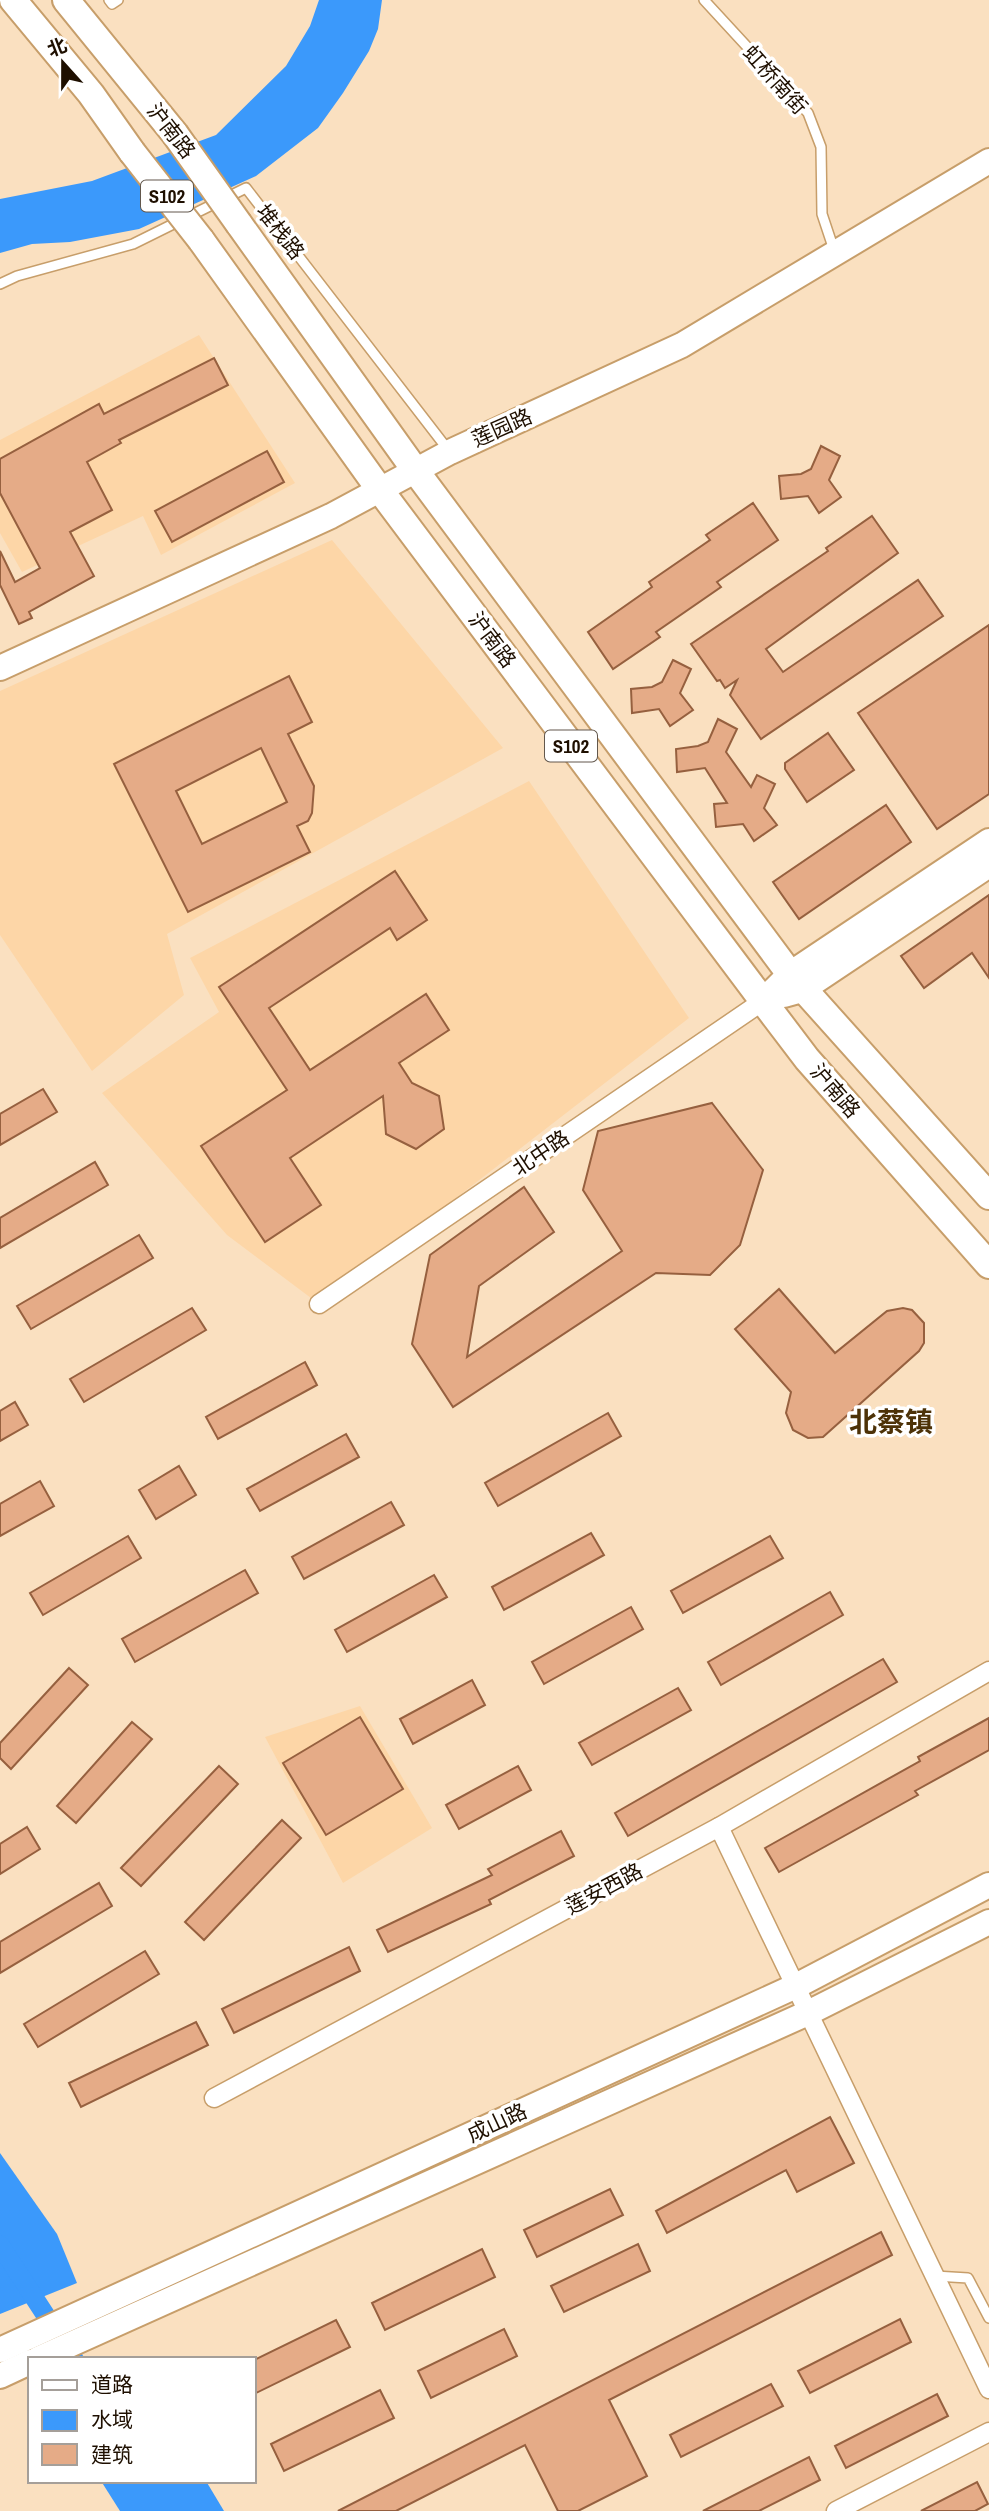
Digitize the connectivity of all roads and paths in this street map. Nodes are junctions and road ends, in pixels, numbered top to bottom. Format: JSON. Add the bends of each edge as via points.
{"nodes":[{"id":1,"x":13,"y":0,"type":"edge"},
{"id":2,"x":66,"y":0,"type":"edge"},
{"id":3,"x":109,"y":0,"type":"edge"},
{"id":4,"x":118,"y":0,"type":"edge"},
{"id":5,"x":704,"y":0,"type":"edge"},
{"id":6,"x":989,"y":162,"type":"edge"},
{"id":7,"x":835,"y":254,"type":"junction"},
{"id":8,"x":0,"y":284,"type":"edge"},
{"id":9,"x":450,"y":452,"type":"junction"},
{"id":10,"x":415,"y":470,"type":"junction"},
{"id":11,"x":380,"y":490,"type":"junction"},
{"id":12,"x":0,"y":668,"type":"edge"},
{"id":13,"x":989,"y":841,"type":"edge"},
{"id":14,"x":989,"y":865,"type":"edge"},
{"id":15,"x":796,"y":982,"type":"junction"},
{"id":16,"x":763,"y":1001,"type":"junction"},
{"id":17,"x":989,"y":1196,"type":"edge"},
{"id":18,"x":989,"y":1265,"type":"edge"},
{"id":19,"x":319,"y":1304,"type":"dead end"},
{"id":20,"x":989,"y":1671,"type":"edge"},
{"id":21,"x":719,"y":1827,"type":"junction"},
{"id":22,"x":989,"y":1885,"type":"edge"},
{"id":23,"x":989,"y":1922,"type":"edge"},
{"id":24,"x":798,"y":1985,"type":"junction"},
{"id":25,"x":810,"y":2012,"type":"junction"},
{"id":26,"x":214,"y":2098,"type":"dead end"},
{"id":27,"x":935,"y":2276,"type":"junction"},
{"id":28,"x":120,"y":2309,"type":"junction"},
{"id":29,"x":989,"y":2318,"type":"edge"},
{"id":30,"x":0,"y":2350,"type":"edge"},
{"id":31,"x":41,"y":2357,"type":"edge"},
{"id":32,"x":28,"y":2363,"type":"edge"},
{"id":33,"x":0,"y":2376,"type":"edge"},
{"id":34,"x":989,"y":2389,"type":"edge"},
{"id":35,"x":989,"y":2432,"type":"edge"},
{"id":36,"x":836,"y":2511,"type":"edge"}],
"edges":[{"from":1,"to":11,"type":"main road","name":"沪南路","number":"S102","bridge":true,"via":[[201,240]]},
{"from":2,"to":10,"type":"main road","name":"沪南路","number":"S102","bridge":true,"via":[[175,134]]},
{"from":3,"to":4,"type":"lane","via":[[112,4]]},
{"from":5,"to":7,"type":"lane","name":"虹桥南街","via":[[808,113],[821,147],[822,214]]},
{"from":6,"to":7,"type":"main road","name":"莲园路"},
{"from":7,"to":9,"type":"main road","name":"莲园路","via":[[682,345]]},
{"from":8,"to":9,"type":"lane","name":"堆栈路","via":[[134,244],[246,188]]},
{"from":9,"to":10,"type":"main road","name":"莲园路"},
{"from":10,"to":11,"type":"main road","name":"莲园路"},
{"from":10,"to":15,"type":"main road","name":"沪南路","number":"S102"},
{"from":11,"to":12,"type":"main road","name":"莲园路"},
{"from":11,"to":16,"type":"main road","name":"沪南路","number":"S102"},
{"from":13,"to":15,"type":"main road","name":"北中路"},
{"from":14,"to":15,"type":"main road","name":"北中路"},
{"from":15,"to":16,"type":"main road","name":"北中路"},
{"from":15,"to":17,"type":"main road","name":"沪南路","number":"S102"},
{"from":16,"to":18,"type":"main road","name":"沪南路","number":"S102","via":[[807,1059]]},
{"from":16,"to":19,"type":"street","name":"北中路"},
{"from":20,"to":21,"type":"street","name":"莲安西路"},
{"from":21,"to":24,"type":"street"},
{"from":21,"to":26,"type":"street","name":"莲安西路"},
{"from":22,"to":24,"type":"main road","name":"成山路"},
{"from":23,"to":25,"type":"main road","name":"成山路"},
{"from":24,"to":25,"type":"street"},
{"from":24,"to":28,"type":"main road","name":"成山路"},
{"from":25,"to":27,"type":"street"},
{"from":25,"to":28,"type":"main road","name":"成山路"},
{"from":27,"to":29,"type":"lane","via":[[968,2278]]},
{"from":27,"to":34,"type":"street"},
{"from":28,"to":30,"type":"main road","name":"成山路"},
{"from":28,"to":31,"type":"main road","name":"成山路"},
{"from":32,"to":33,"type":"main road"},
{"from":35,"to":36,"type":"street"}]}
